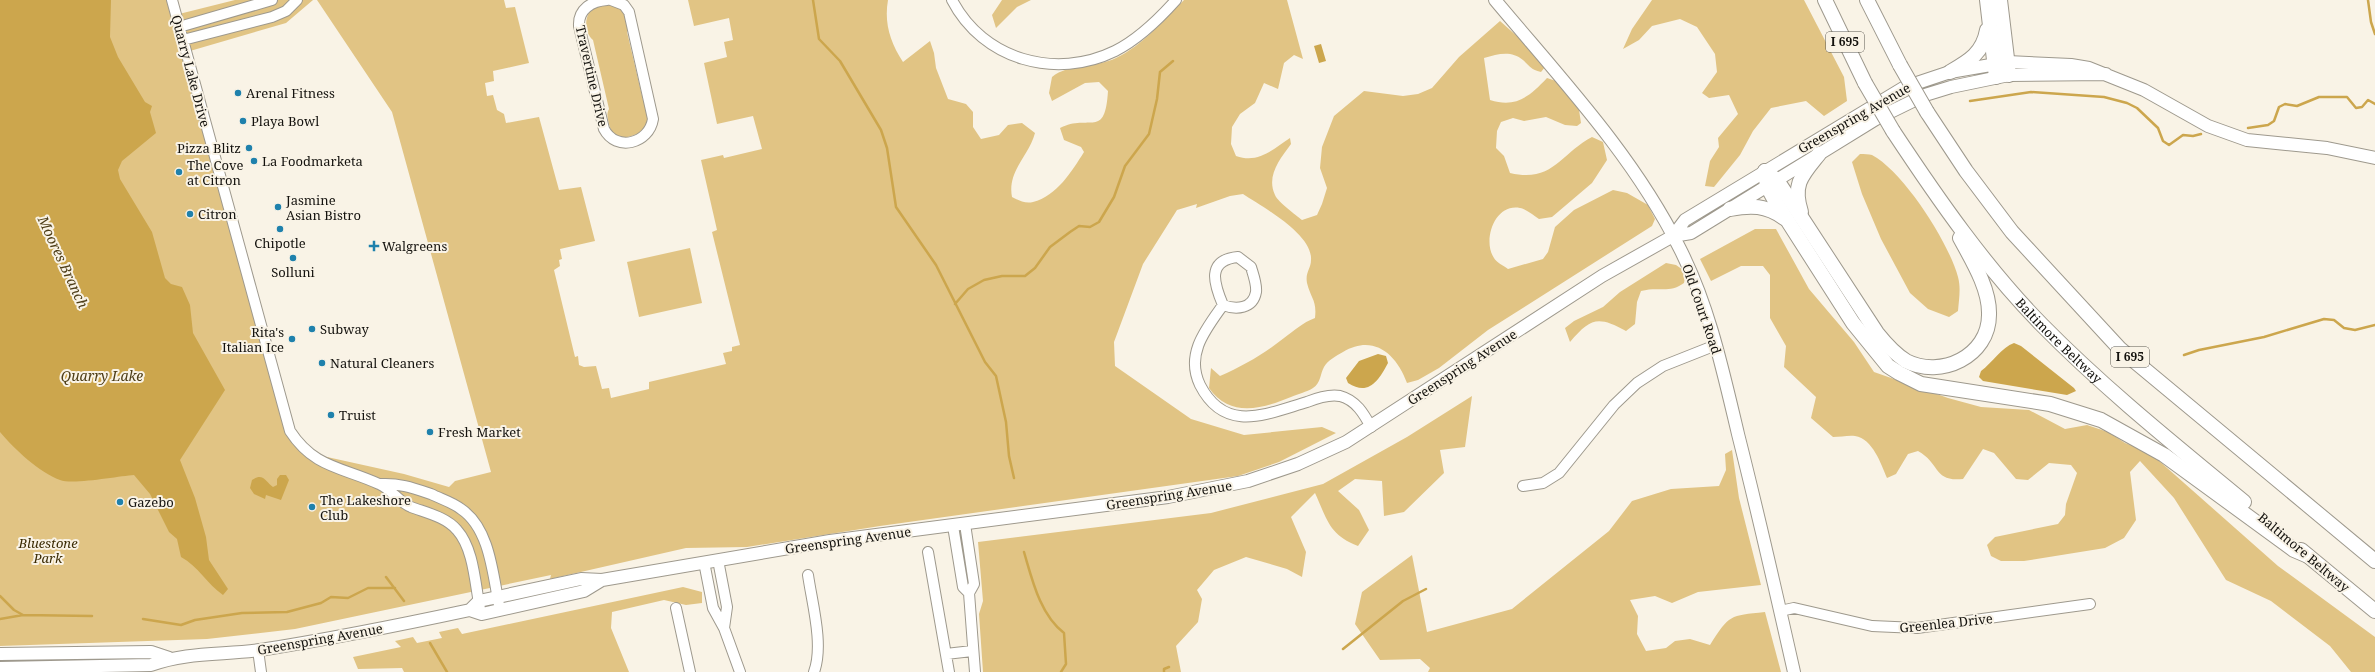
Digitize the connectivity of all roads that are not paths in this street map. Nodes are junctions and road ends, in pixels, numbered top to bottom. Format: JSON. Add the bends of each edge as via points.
{"nodes":[{"id":1,"x":172,"y":0,"type":"edge"},
{"id":2,"x":272,"y":0,"type":"edge"},
{"id":3,"x":297,"y":0,"type":"edge"},
{"id":4,"x":602,"y":0,"type":"edge"},
{"id":5,"x":611,"y":0,"type":"edge"},
{"id":6,"x":952,"y":0,"type":"edge"},
{"id":7,"x":1176,"y":0,"type":"edge"},
{"id":8,"x":1495,"y":0,"type":"edge"},
{"id":9,"x":1825,"y":0,"type":"edge"},
{"id":10,"x":1867,"y":0,"type":"edge"},
{"id":11,"x":1878,"y":0,"type":"edge"},
{"id":12,"x":1987,"y":0,"type":"edge"},
{"id":13,"x":2000,"y":0,"type":"edge"},
{"id":14,"x":1989,"y":18,"type":"junction"},
{"id":15,"x":180,"y":27,"type":"junction"},
{"id":16,"x":183,"y":40,"type":"junction"},
{"id":17,"x":1899,"y":64,"type":"junction"},
{"id":18,"x":2002,"y":70,"type":"junction"},
{"id":19,"x":1950,"y":72,"type":"junction"},
{"id":20,"x":1819,"y":154,"type":"junction"},
{"id":21,"x":2375,"y":158,"type":"edge"},
{"id":22,"x":1766,"y":171,"type":"junction"},
{"id":23,"x":1772,"y":183,"type":"junction"},
{"id":24,"x":1935,"y":194,"type":"junction"},
{"id":25,"x":1730,"y":209,"type":"junction"},
{"id":26,"x":1787,"y":220,"type":"junction"},
{"id":27,"x":1806,"y":228,"type":"junction"},
{"id":28,"x":1673,"y":236,"type":"junction"},
{"id":29,"x":1223,"y":305,"type":"junction"},
{"id":30,"x":1716,"y":345,"type":"junction"},
{"id":31,"x":1372,"y":427,"type":"junction"},
{"id":32,"x":381,"y":484,"type":"junction"},
{"id":33,"x":1523,"y":486,"type":"dead end"},
{"id":34,"x":959,"y":525,"type":"junction"},
{"id":35,"x":928,"y":552,"type":"dead end"},
{"id":36,"x":2308,"y":556,"type":"junction"},
{"id":37,"x":718,"y":560,"type":"junction"},
{"id":38,"x":2375,"y":561,"type":"edge"},
{"id":39,"x":704,"y":562,"type":"junction"},
{"id":40,"x":808,"y":575,"type":"dead end"},
{"id":41,"x":602,"y":580,"type":"junction"},
{"id":42,"x":497,"y":597,"type":"junction"},
{"id":43,"x":479,"y":600,"type":"junction"},
{"id":44,"x":2090,"y":604,"type":"dead end"},
{"id":45,"x":676,"y":608,"type":"dead end"},
{"id":46,"x":470,"y":610,"type":"junction"},
{"id":47,"x":500,"y":610,"type":"junction"},
{"id":48,"x":1780,"y":611,"type":"junction"},
{"id":49,"x":2375,"y":611,"type":"edge"},
{"id":50,"x":482,"y":614,"type":"junction"},
{"id":51,"x":724,"y":628,"type":"junction"},
{"id":52,"x":258,"y":650,"type":"junction"},
{"id":53,"x":972,"y":651,"type":"junction"},
{"id":54,"x":0,"y":654,"type":"edge"},
{"id":55,"x":946,"y":654,"type":"junction"},
{"id":56,"x":169,"y":658,"type":"junction"},
{"id":57,"x":0,"y":668,"type":"edge"},
{"id":58,"x":261,"y":672,"type":"edge"},
{"id":59,"x":690,"y":672,"type":"edge"},
{"id":60,"x":740,"y":672,"type":"edge"},
{"id":61,"x":814,"y":672,"type":"edge"},
{"id":62,"x":949,"y":672,"type":"edge"},
{"id":63,"x":975,"y":672,"type":"edge"},
{"id":64,"x":1794,"y":672,"type":"edge"}],
"edges":[{"from":1,"to":15,"type":"street","name":"Quarry Lake Drive"},
{"from":2,"to":15,"type":"street"},
{"from":3,"to":16,"type":"street","via":[[286,11],[272,17]]},
{"from":4,"to":5,"type":"street","name":"Travertine Drive","via":[[585,9],[578,20],[579,26],[604,129],[613,140],[628,143],[640,140],[648,134],[654,119],[629,12],[624,5]]},
{"from":6,"to":7,"type":"street","via":[[966,21],[990,44],[1019,59],[1049,65],[1084,61],[1116,51],[1148,29]]},
{"from":8,"to":28,"type":"main road","name":"Old Court Road","via":[[1619,151]]},
{"from":9,"to":24,"type":"highway","name":"Baltimore Beltway","number":"I 695","bridge":true,"via":[[1865,83]]},
{"from":10,"to":17,"type":"highway","number":"I 695"},
{"from":11,"to":17,"type":"highway"},
{"from":12,"to":14,"type":"highway"},
{"from":13,"to":18,"type":"highway"},
{"from":14,"to":18,"type":"highway"},
{"from":14,"to":19,"type":"highway","via":[[1982,49],[1973,59]]},
{"from":15,"to":16,"type":"street","name":"Quarry Lake Drive"},
{"from":16,"to":32,"type":"street","name":"Quarry Lake Drive","via":[[290,431],[301,447],[318,460]]},
{"from":17,"to":38,"type":"highway","number":"I 695","bridge":true,"via":[[1966,171],[2012,232],[2120,349]]},
{"from":18,"to":19,"type":"main road","name":"Greenspring Avenue"},
{"from":18,"to":20,"type":"main road","name":"Greenspring Avenue","via":[[1898,107]]},
{"from":18,"to":21,"type":"main road","name":"Greenspring Avenue","via":[[2106,74],[2144,90],[2228,135],[2257,142],[2344,150]]},
{"from":19,"to":22,"type":"main road","name":"Greenspring Avenue","via":[[1905,87]]},
{"from":20,"to":23,"type":"main road","name":"Greenspring Avenue"},
{"from":20,"to":27,"type":"highway","via":[[1800,177],[1798,185],[1798,201]]},
{"from":22,"to":23,"type":"highway"},
{"from":22,"to":28,"type":"main road","name":"Greenspring Avenue","via":[[1685,220]]},
{"from":23,"to":25,"type":"main road","name":"Greenspring Avenue"},
{"from":23,"to":26,"type":"highway"},
{"from":23,"to":27,"type":"highway"},
{"from":24,"to":27,"type":"highway","via":[[1977,272],[1989,307],[1987,326],[1979,345],[1963,360],[1947,366],[1930,368],[1916,365],[1886,344],[1867,321]]},
{"from":24,"to":36,"type":"highway","name":"Baltimore Beltway","number":"I 695","via":[[1981,255],[2041,324],[2088,370]]},
{"from":25,"to":26,"type":"highway","via":[[1746,206],[1764,207]]},
{"from":25,"to":28,"type":"main road","name":"Greenspring Avenue","via":[[1691,233]]},
{"from":26,"to":36,"type":"highway","via":[[1853,323],[1888,366],[1921,384],[2050,404],[2100,420],[2128,433],[2164,455],[2294,550]]},
{"from":28,"to":30,"type":"main road","name":"Old Court Road","via":[[1692,276]]},
{"from":28,"to":31,"type":"main road","name":"Greenspring Avenue","via":[[1575,293]]},
{"from":29,"to":29,"type":"street","via":[[1230,308],[1245,307],[1254,298],[1256,291],[1251,267],[1238,257],[1225,260],[1215,270]]},
{"from":29,"to":31,"type":"street","via":[[1199,342],[1194,360],[1199,382],[1205,394],[1221,410],[1239,416],[1262,416],[1314,400],[1340,396],[1362,411]]},
{"from":30,"to":33,"type":"street","via":[[1663,366],[1637,383],[1614,405],[1558,473],[1542,483]]},
{"from":30,"to":48,"type":"main road","name":"Old Court Road"},
{"from":31,"to":34,"type":"main road","name":"Greenspring Avenue","via":[[1298,464],[1229,486],[1168,497]]},
{"from":32,"to":42,"type":"street","name":"Quarry Lake Drive","via":[[396,483],[412,487],[448,501],[463,510],[475,524],[482,538]]},
{"from":32,"to":43,"type":"street","name":"Quarry Lake Drive","via":[[410,506],[441,518],[457,529],[469,554]]},
{"from":34,"to":37,"type":"main road","name":"Greenspring Avenue","via":[[830,541]]},
{"from":34,"to":53,"type":"street","via":[[963,587],[969,593]]},
{"from":35,"to":55,"type":"street"},
{"from":36,"to":49,"type":"highway","name":"Baltimore Beltway","number":"I 695"},
{"from":37,"to":39,"type":"main road","name":"Greenspring Avenue"},
{"from":37,"to":51,"type":"street","via":[[727,607]]},
{"from":39,"to":41,"type":"main road","name":"Greenspring Avenue"},
{"from":39,"to":51,"type":"street","via":[[713,608]]},
{"from":40,"to":61,"type":"street","via":[[818,644]]},
{"from":41,"to":42,"type":"main road","name":"Greenspring Avenue","via":[[581,579]]},
{"from":41,"to":47,"type":"main road","name":"Greenspring Avenue","via":[[584,591]]},
{"from":42,"to":43,"type":"main road","name":"Greenspring Avenue"},
{"from":42,"to":47,"type":"street","name":"Quarry Lake Drive"},
{"from":43,"to":46,"type":"main road"},
{"from":43,"to":50,"type":"street","name":"Quarry Lake Drive"},
{"from":44,"to":48,"type":"street","name":"Greenlea Drive","via":[[1917,628],[1872,626],[1794,608]]},
{"from":45,"to":59,"type":"street"},
{"from":46,"to":50,"type":"main road","name":"Greenspring Avenue"},
{"from":46,"to":52,"type":"main road","name":"Greenspring Avenue"},
{"from":47,"to":50,"type":"main road","name":"Greenspring Avenue"},
{"from":48,"to":64,"type":"main road","name":"Old Court Road"},
{"from":51,"to":60,"type":"street"},
{"from":52,"to":56,"type":"main road","name":"Greenspring Avenue"},
{"from":52,"to":58,"type":"street"},
{"from":53,"to":55,"type":"street"},
{"from":53,"to":63,"type":"street"},
{"from":54,"to":56,"type":"main road","name":"Greenspring Avenue","via":[[151,652]]},
{"from":55,"to":62,"type":"street"},
{"from":56,"to":57,"type":"main road","name":"Greenspring Avenue","via":[[151,665]]}]}
